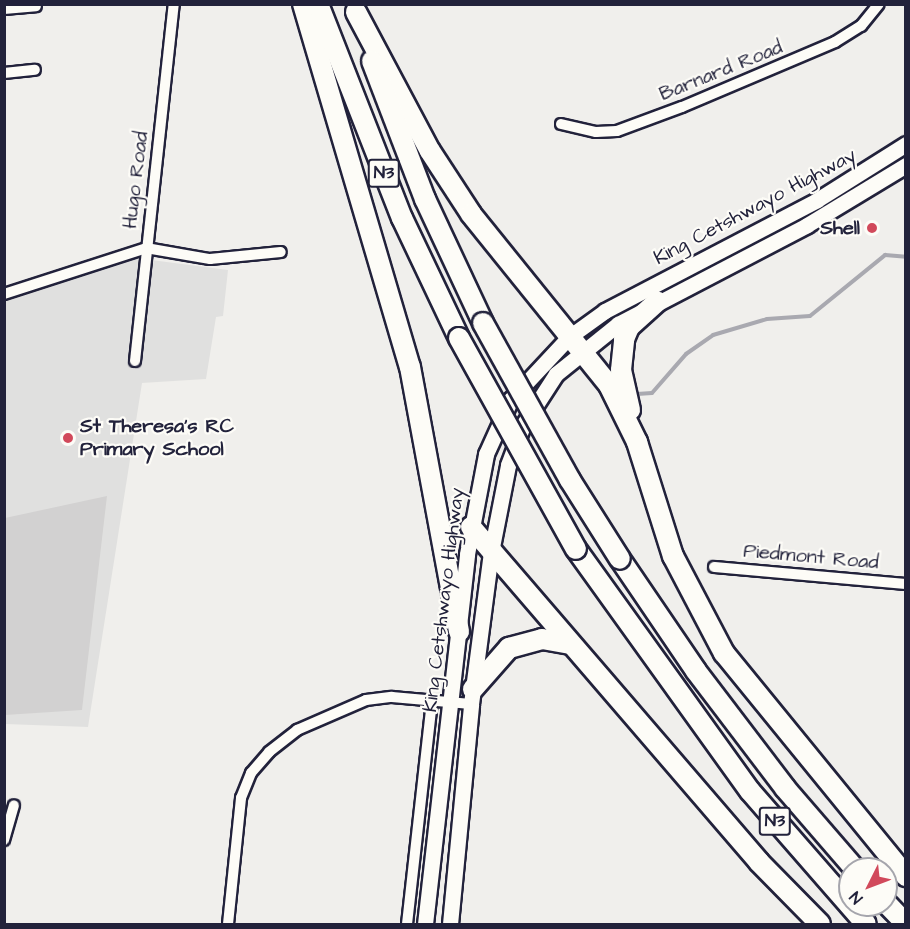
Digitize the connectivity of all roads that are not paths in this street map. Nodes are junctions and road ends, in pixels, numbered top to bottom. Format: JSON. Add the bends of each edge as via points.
{"nodes":[{"id":1,"x":174,"y":4,"type":"edge"},
{"id":2,"x":303,"y":4,"type":"edge"},
{"id":3,"x":318,"y":4,"type":"edge"},
{"id":4,"x":879,"y":4,"type":"edge"},
{"id":5,"x":36,"y":6,"type":"dead end"},
{"id":6,"x":355,"y":8,"type":"edge"},
{"id":7,"x":4,"y":9,"type":"edge"},
{"id":8,"x":34,"y":70,"type":"dead end"},
{"id":9,"x":4,"y":73,"type":"edge"},
{"id":10,"x":561,"y":124,"type":"dead end"},
{"id":11,"x":906,"y":144,"type":"edge"},
{"id":12,"x":906,"y":165,"type":"edge"},
{"id":13,"x":146,"y":248,"type":"junction"},
{"id":14,"x":281,"y":252,"type":"dead end"},
{"id":15,"x":667,"y":278,"type":"junction"},
{"id":16,"x":4,"y":294,"type":"edge"},
{"id":17,"x":665,"y":297,"type":"junction"},
{"id":18,"x":576,"y":344,"type":"junction"},
{"id":19,"x":135,"y":361,"type":"dead end"},
{"id":20,"x":637,"y":442,"type":"junction"},
{"id":21,"x":471,"y":527,"type":"junction"},
{"id":22,"x":491,"y":552,"type":"junction"},
{"id":23,"x":714,"y":567,"type":"dead end"},
{"id":24,"x":906,"y":584,"type":"edge"},
{"id":25,"x":459,"y":632,"type":"junction"},
{"id":26,"x":569,"y":644,"type":"junction"},
{"id":27,"x":472,"y":696,"type":"junction"},
{"id":28,"x":432,"y":700,"type":"junction"},
{"id":29,"x":453,"y":701,"type":"junction"},
{"id":30,"x":14,"y":805,"type":"dead end"},
{"id":31,"x":4,"y":840,"type":"edge"},
{"id":32,"x":844,"y":857,"type":"edge"},
{"id":33,"x":906,"y":876,"type":"edge"},
{"id":34,"x":228,"y":924,"type":"edge"},
{"id":35,"x":407,"y":924,"type":"edge"},
{"id":36,"x":425,"y":924,"type":"edge"},
{"id":37,"x":450,"y":924,"type":"edge"},
{"id":38,"x":820,"y":924,"type":"edge"},
{"id":39,"x":866,"y":924,"type":"edge"}],
"edges":[{"from":1,"to":13,"type":"street","name":"Hugo Road"},
{"from":2,"to":25,"type":"highway","via":[[410,367]]},
{"from":3,"to":39,"type":"highway","number":"N3","bridge":true,"via":[[402,218],[459,338],[576,549],[743,783]]},
{"from":4,"to":10,"type":"street","name":"Barnard Road","via":[[861,26],[835,42],[682,107],[617,131],[596,132]]},
{"from":5,"to":7,"type":"street"},
{"from":6,"to":18,"type":"highway","via":[[430,151],[471,214]]},
{"from":6,"to":32,"type":"highway","number":"N3","bridge":true,"via":[[380,87],[425,199],[483,323],[564,470],[696,672],[785,789]]},
{"from":8,"to":9,"type":"street"},
{"from":11,"to":15,"type":"main road","name":"King Cetshwayo Highway","via":[[817,200]]},
{"from":12,"to":17,"type":"main road","name":"King Cetshwayo Highway","via":[[807,225]]},
{"from":13,"to":14,"type":"street","via":[[210,259]]},
{"from":13,"to":16,"type":"street"},
{"from":13,"to":19,"type":"street","name":"Hugo Road"},
{"from":15,"to":17,"type":"main road"},
{"from":15,"to":18,"type":"main road","name":"King Cetshwayo Highway"},
{"from":17,"to":18,"type":"main road","name":"King Cetshwayo Highway"},
{"from":17,"to":20,"type":"highway","via":[[629,327],[621,356]]},
{"from":18,"to":20,"type":"highway","via":[[609,385]]},
{"from":18,"to":21,"type":"main road","name":"King Cetshwayo Highway","via":[[511,399],[486,454]]},
{"from":18,"to":22,"type":"main road","name":"King Cetshwayo Highway","via":[[523,425],[508,465]]},
{"from":20,"to":33,"type":"highway","via":[[673,556],[724,652]]},
{"from":21,"to":22,"type":"highway"},
{"from":21,"to":25,"type":"main road","name":"King Cetshwayo Highway"},
{"from":22,"to":26,"type":"highway"},
{"from":22,"to":27,"type":"main road","name":"King Cetshwayo Highway"},
{"from":23,"to":24,"type":"street","name":"Piedmont Road"},
{"from":25,"to":29,"type":"main road","name":"King Cetshwayo Highway"},
{"from":26,"to":27,"type":"highway","via":[[542,639],[509,648]]},
{"from":26,"to":38,"type":"highway","via":[[759,862]]},
{"from":27,"to":29,"type":"street"},
{"from":27,"to":37,"type":"main road","name":"King Cetshwayo Highway"},
{"from":28,"to":29,"type":"street"},
{"from":28,"to":34,"type":"street","via":[[392,697],[338,708],[269,752],[251,773],[241,798]]},
{"from":28,"to":35,"type":"street"},
{"from":29,"to":36,"type":"main road","name":"King Cetshwayo Highway"},
{"from":30,"to":31,"type":"street"}]}
